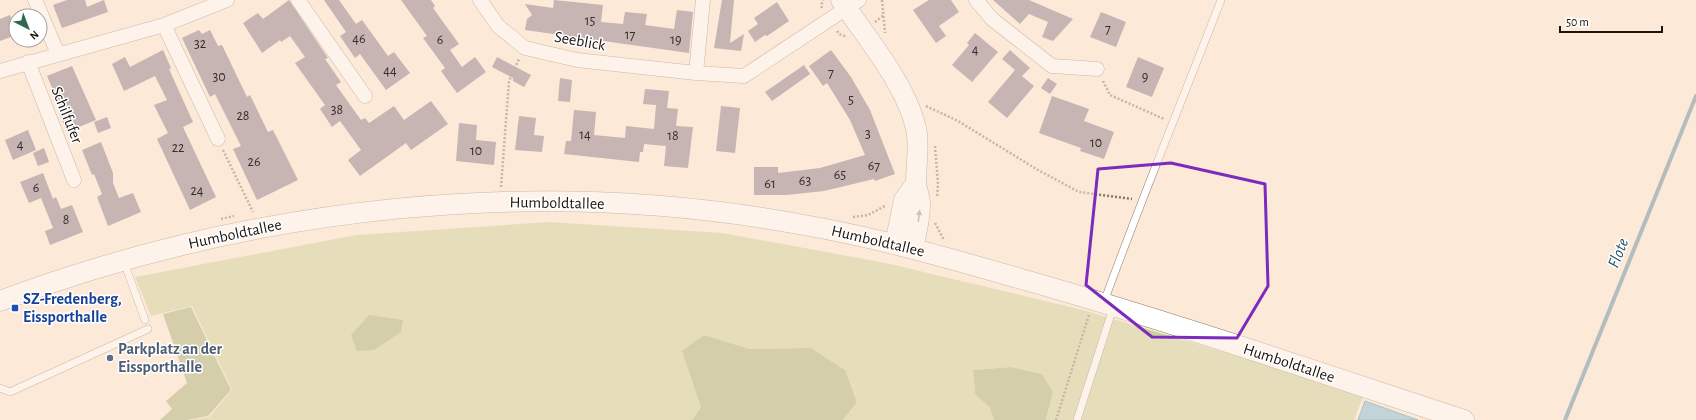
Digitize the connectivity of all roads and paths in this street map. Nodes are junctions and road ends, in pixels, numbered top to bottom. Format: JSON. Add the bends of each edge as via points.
{"nodes":[{"id":1,"x":35,"y":0,"type":"edge"},
{"id":2,"x":227,"y":0,"type":"edge"},
{"id":3,"x":298,"y":0,"type":"edge"},
{"id":4,"x":480,"y":0,"type":"edge"},
{"id":5,"x":703,"y":0,"type":"edge"},
{"id":6,"x":976,"y":0,"type":"edge"},
{"id":7,"x":1221,"y":0,"type":"edge"},
{"id":8,"x":849,"y":3,"type":"edge"},
{"id":9,"x":829,"y":19,"type":"junction"},
{"id":10,"x":164,"y":25,"type":"junction"},
{"id":11,"x":852,"y":39,"type":"dead end"},
{"id":12,"x":525,"y":48,"type":"junction"},
{"id":13,"x":58,"y":54,"type":"junction"},
{"id":14,"x":28,"y":62,"type":"junction"},
{"id":15,"x":1097,"y":69,"type":"joint"},
{"id":16,"x":0,"y":71,"type":"edge"},
{"id":17,"x":696,"y":73,"type":"junction"},
{"id":18,"x":365,"y":96,"type":"dead end"},
{"id":19,"x":926,"y":106,"type":"dead end"},
{"id":20,"x":1174,"y":123,"type":"junction"},
{"id":21,"x":218,"y":139,"type":"joint"},
{"id":22,"x":74,"y":180,"type":"dead end"},
{"id":23,"x":501,"y":187,"type":"dead end"},
{"id":24,"x":1141,"y":200,"type":"junction"},
{"id":25,"x":888,"y":202,"type":"dead end"},
{"id":26,"x":885,"y":207,"type":"dead end"},
{"id":27,"x":253,"y":212,"type":"dead end"},
{"id":28,"x":904,"y":246,"type":"junction"},
{"id":29,"x":123,"y":260,"type":"junction"},
{"id":30,"x":0,"y":301,"type":"edge"},
{"id":31,"x":1102,"y":308,"type":"junction"},
{"id":32,"x":145,"y":320,"type":"dead end"},
{"id":33,"x":148,"y":328,"type":"dead end"},
{"id":34,"x":0,"y":388,"type":"edge"},
{"id":35,"x":1056,"y":420,"type":"edge"},
{"id":36,"x":1078,"y":420,"type":"edge"},
{"id":37,"x":1464,"y":420,"type":"edge"}],
"edges":[{"from":1,"to":13,"type":"street"},
{"from":2,"to":10,"type":"street"},
{"from":3,"to":18,"type":"street"},
{"from":4,"to":12,"type":"street","name":"Seeblick","via":[[498,26]]},
{"from":5,"to":17,"type":"street"},
{"from":6,"to":15,"type":"street","via":[[992,19],[1052,66]]},
{"from":7,"to":20,"type":"lane"},
{"from":8,"to":9,"type":"street","name":"Seeblick"},
{"from":8,"to":28,"type":"street","via":[[899,87],[917,133],[919,154],[916,183],[904,200]]},
{"from":9,"to":11,"type":"path","via":[[838,34]]},
{"from":9,"to":17,"type":"street","name":"Seeblick","via":[[744,76]]},
{"from":10,"to":13,"type":"street"},
{"from":10,"to":21,"type":"street"},
{"from":12,"to":17,"type":"street","name":"Seeblick","via":[[577,60]]},
{"from":12,"to":23,"type":"path","via":[[509,81]]},
{"from":13,"to":14,"type":"street"},
{"from":14,"to":16,"type":"street"},
{"from":14,"to":22,"type":"street","name":"Schilfufer"},
{"from":15,"to":20,"type":"path","via":[[1110,95]]},
{"from":19,"to":24,"type":"path","via":[[958,121],[1079,192]]},
{"from":20,"to":24,"type":"lane"},
{"from":21,"to":27,"type":"path"},
{"from":24,"to":31,"type":"lane"},
{"from":25,"to":26,"type":"path"},
{"from":28,"to":29,"type":"street","name":"Humboldtallee","via":[[801,224],[731,213],[644,205],[499,202],[359,213],[258,228]]},
{"from":28,"to":31,"type":"street","name":"Humboldtallee"},
{"from":29,"to":30,"type":"street","name":"Humboldtallee"},
{"from":29,"to":32,"type":"lane"},
{"from":31,"to":35,"type":"path"},
{"from":31,"to":36,"type":"lane"},
{"from":31,"to":37,"type":"street","name":"Humboldtallee"},
{"from":33,"to":34,"type":"lane","via":[[10,392]]}]}
